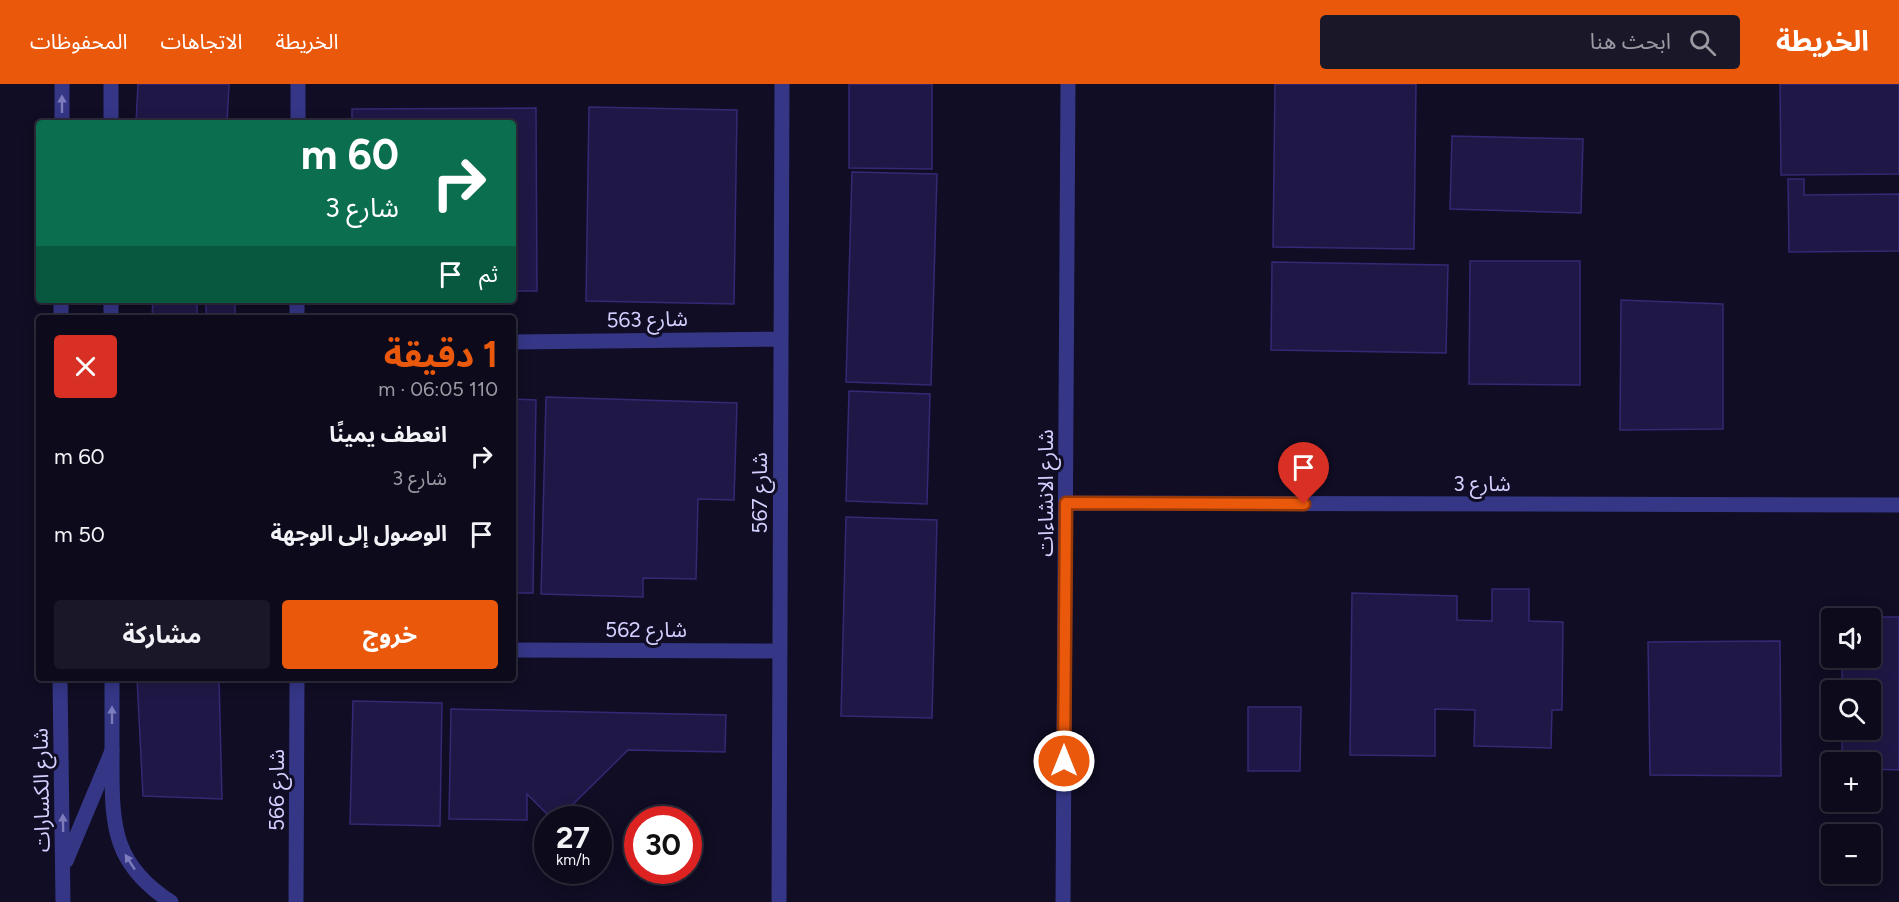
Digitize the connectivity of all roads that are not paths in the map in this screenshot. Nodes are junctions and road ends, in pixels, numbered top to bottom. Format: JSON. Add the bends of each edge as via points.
{"nodes":[{"id":1,"x":63,"y":84,"type":"edge"},
{"id":2,"x":111,"y":84,"type":"edge"},
{"id":3,"x":298,"y":84,"type":"edge"},
{"id":4,"x":782,"y":84,"type":"edge"},
{"id":5,"x":1068,"y":84,"type":"edge"},
{"id":6,"x":62,"y":120,"type":"edge"},
{"id":7,"x":111,"y":120,"type":"edge"},
{"id":8,"x":298,"y":120,"type":"edge"},
{"id":9,"x":781,"y":339,"type":"junction"},
{"id":10,"x":516,"y":342,"type":"edge"},
{"id":11,"x":1066,"y":503,"type":"junction"},
{"id":12,"x":1899,"y":505,"type":"edge"},
{"id":13,"x":516,"y":650,"type":"edge"},
{"id":14,"x":779,"y":651,"type":"junction"},
{"id":15,"x":60,"y":681,"type":"edge"},
{"id":16,"x":112,"y":681,"type":"edge"},
{"id":17,"x":297,"y":681,"type":"edge"},
{"id":18,"x":112,"y":751,"type":"junction"},
{"id":19,"x":63,"y":867,"type":"junction"},
{"id":20,"x":63,"y":902,"type":"edge"},
{"id":21,"x":171,"y":902,"type":"edge"},
{"id":22,"x":296,"y":902,"type":"edge"},
{"id":23,"x":779,"y":902,"type":"edge"},
{"id":24,"x":1063,"y":902,"type":"edge"}],
"edges":[{"from":6,"to":1,"type":"street","one_way":true},
{"from":2,"to":7,"type":"street"},
{"from":3,"to":8,"type":"street"},
{"from":4,"to":9,"type":"street","name":"شارع 567"},
{"from":5,"to":11,"type":"street","name":"شارع الانشاءات"},
{"from":9,"to":10,"type":"street","name":"شارع 563"},
{"from":9,"to":14,"type":"street","name":"شارع 567"},
{"from":11,"to":12,"type":"street","name":"شارع 3"},
{"from":11,"to":24,"type":"street","name":"شارع الانشاءات"},
{"from":13,"to":14,"type":"street","name":"شارع 562"},
{"from":14,"to":23,"type":"street","name":"شارع 567"},
{"from":19,"to":15,"type":"street","name":"شارع الكسارات","one_way":true},
{"from":18,"to":16,"type":"street","one_way":true},
{"from":17,"to":22,"type":"street","name":"شارع 566"},
{"from":18,"to":19,"type":"street"},
{"from":21,"to":18,"type":"street","one_way":true,"via":[[136,872],[122,850],[112,820]]},
{"from":19,"to":20,"type":"street","name":"شارع الكسارات"}]}
